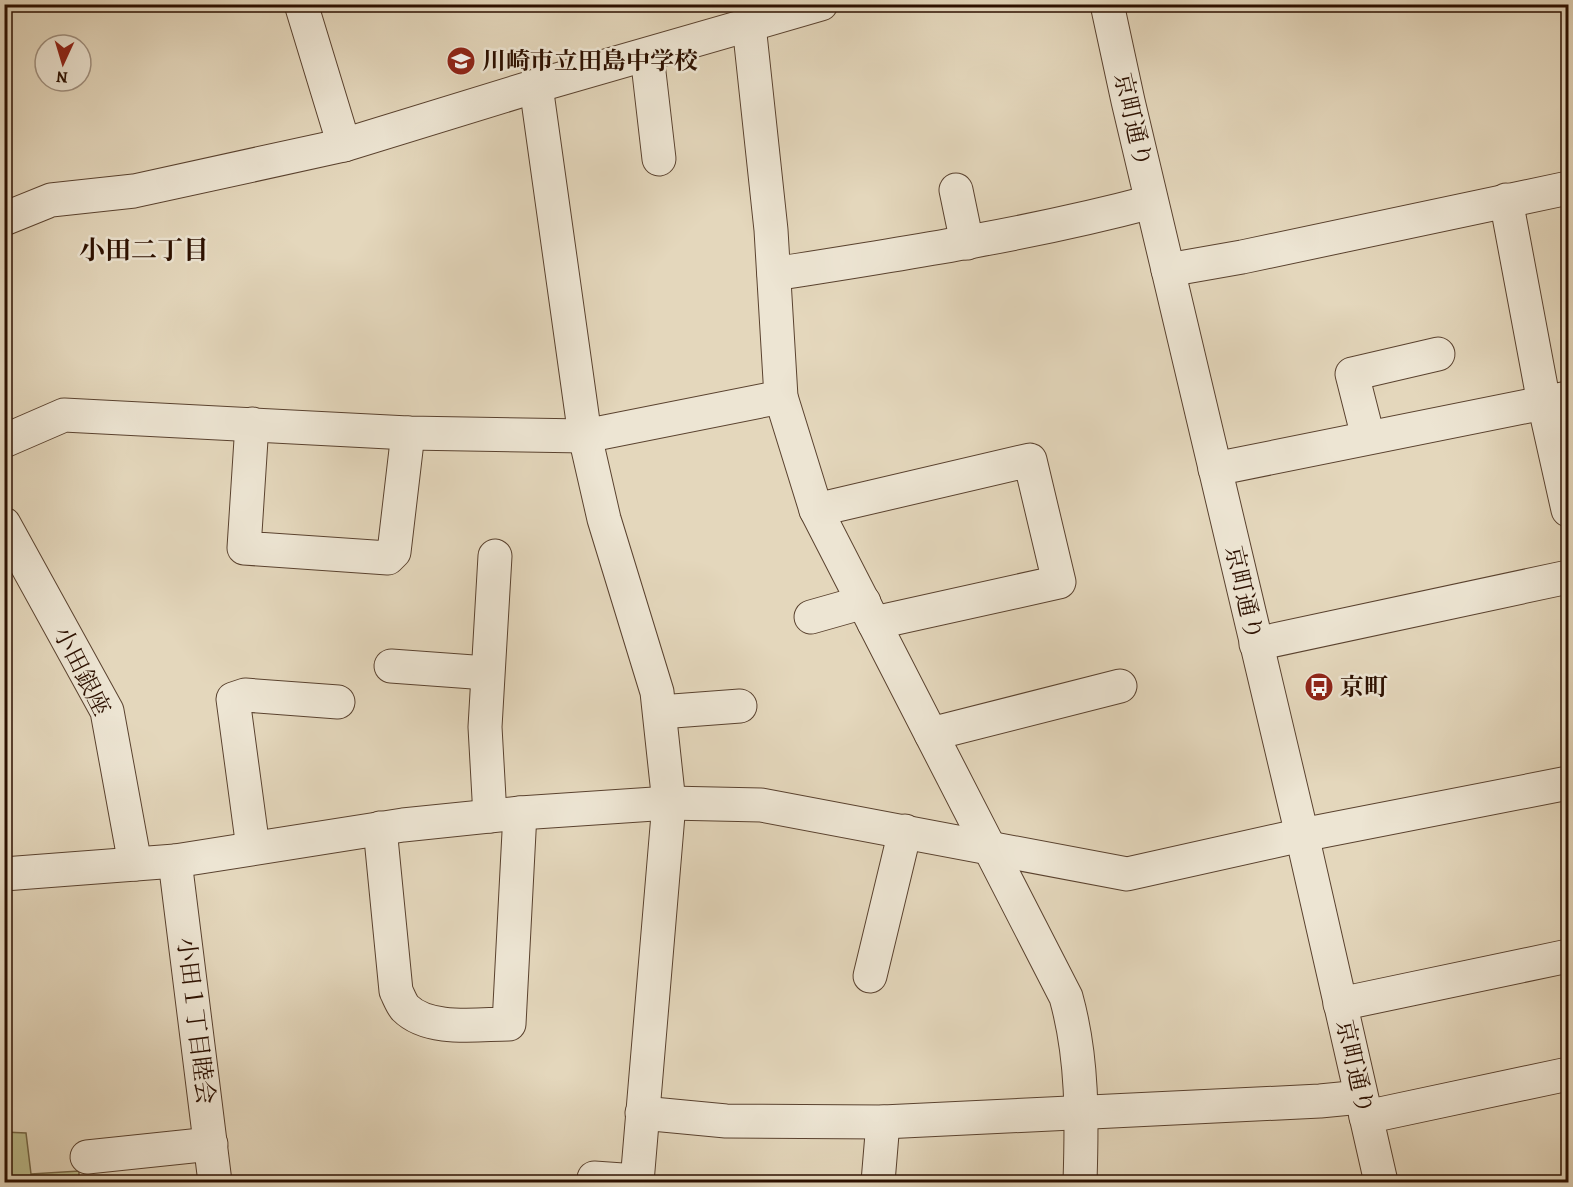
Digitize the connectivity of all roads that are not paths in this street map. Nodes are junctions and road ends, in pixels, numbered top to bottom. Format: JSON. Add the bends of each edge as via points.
{"nodes":[{"id":1,"x":301,"y":4,"type":"edge"},
{"id":2,"x":821,"y":4,"type":"edge"},
{"id":3,"x":1107,"y":4,"type":"edge"},
{"id":4,"x":749,"y":25,"type":"junction"},
{"id":5,"x":647,"y":55,"type":"junction"},
{"id":6,"x":536,"y":86,"type":"junction"},
{"id":7,"x":344,"y":145,"type":"junction"},
{"id":8,"x":660,"y":159,"type":"dead end"},
{"id":9,"x":1569,"y":188,"type":"edge"},
{"id":10,"x":956,"y":190,"type":"dead end"},
{"id":11,"x":1506,"y":200,"type":"junction"},
{"id":12,"x":1151,"y":202,"type":"junction"},
{"id":13,"x":4,"y":219,"type":"edge"},
{"id":14,"x":967,"y":243,"type":"junction"},
{"id":15,"x":1168,"y":270,"type":"junction"},
{"id":16,"x":774,"y":274,"type":"junction"},
{"id":17,"x":1438,"y":354,"type":"dead end"},
{"id":18,"x":781,"y":397,"type":"junction"},
{"id":19,"x":1556,"y":401,"type":"edge"},
{"id":20,"x":252,"y":424,"type":"junction"},
{"id":21,"x":408,"y":433,"type":"junction"},
{"id":22,"x":585,"y":436,"type":"junction"},
{"id":23,"x":1368,"y":437,"type":"junction"},
{"id":24,"x":4,"y":441,"type":"edge"},
{"id":25,"x":1215,"y":469,"type":"junction"},
{"id":26,"x":816,"y":510,"type":"junction"},
{"id":27,"x":1569,"y":510,"type":"edge"},
{"id":28,"x":4,"y":524,"type":"edge"},
{"id":29,"x":495,"y":556,"type":"dead end"},
{"id":30,"x":1569,"y":577,"type":"edge"},
{"id":31,"x":869,"y":613,"type":"junction"},
{"id":32,"x":810,"y":617,"type":"dead end"},
{"id":33,"x":1256,"y":644,"type":"junction"},
{"id":34,"x":391,"y":666,"type":"dead end"},
{"id":35,"x":487,"y":673,"type":"junction"},
{"id":36,"x":1119,"y":686,"type":"dead end"},
{"id":37,"x":338,"y":702,"type":"dead end"},
{"id":38,"x":740,"y":706,"type":"dead end"},
{"id":39,"x":660,"y":712,"type":"junction"},
{"id":40,"x":931,"y":734,"type":"junction"},
{"id":41,"x":1569,"y":783,"type":"edge"},
{"id":42,"x":669,"y":803,"type":"junction"},
{"id":43,"x":505,"y":815,"type":"junction"},
{"id":44,"x":380,"y":828,"type":"junction"},
{"id":45,"x":905,"y":831,"type":"junction"},
{"id":46,"x":1302,"y":835,"type":"junction"},
{"id":47,"x":989,"y":846,"type":"junction"},
{"id":48,"x":253,"y":849,"type":"junction"},
{"id":49,"x":175,"y":861,"type":"junction"},
{"id":50,"x":135,"y":864,"type":"junction"},
{"id":51,"x":4,"y":874,"type":"edge"},
{"id":52,"x":1569,"y":956,"type":"edge"},
{"id":53,"x":870,"y":976,"type":"dead end"},
{"id":54,"x":1340,"y":1004,"type":"junction"},
{"id":55,"x":1569,"y":1074,"type":"edge"},
{"id":56,"x":1364,"y":1107,"type":"junction"},
{"id":57,"x":1082,"y":1112,"type":"junction"},
{"id":58,"x":642,"y":1113,"type":"junction"},
{"id":59,"x":883,"y":1122,"type":"junction"},
{"id":60,"x":211,"y":1144,"type":"junction"},
{"id":61,"x":87,"y":1157,"type":"dead end"},
{"id":62,"x":594,"y":1178,"type":"dead end"},
{"id":63,"x":215,"y":1182,"type":"edge"},
{"id":64,"x":637,"y":1182,"type":"edge"},
{"id":65,"x":878,"y":1182,"type":"edge"},
{"id":66,"x":1080,"y":1182,"type":"edge"},
{"id":67,"x":1381,"y":1182,"type":"edge"}],
"edges":[{"from":1,"to":7,"type":"street"},
{"from":2,"to":4,"type":"street"},
{"from":3,"to":12,"type":"street","name":"京町通り"},
{"from":4,"to":5,"type":"street"},
{"from":4,"to":16,"type":"street"},
{"from":5,"to":6,"type":"street"},
{"from":5,"to":8,"type":"street"},
{"from":6,"to":7,"type":"street"},
{"from":6,"to":22,"type":"street"},
{"from":7,"to":13,"type":"street","via":[[134,191],[51,200]]},
{"from":9,"to":11,"type":"street"},
{"from":10,"to":14,"type":"street"},
{"from":11,"to":15,"type":"street"},
{"from":11,"to":19,"type":"street"},
{"from":12,"to":14,"type":"street"},
{"from":12,"to":15,"type":"street","name":"京町通り"},
{"from":14,"to":16,"type":"street"},
{"from":15,"to":25,"type":"street","name":"京町通り"},
{"from":16,"to":18,"type":"street"},
{"from":17,"to":23,"type":"street","via":[[1352,374]]},
{"from":18,"to":22,"type":"street"},
{"from":18,"to":26,"type":"street"},
{"from":19,"to":23,"type":"street"},
{"from":19,"to":27,"type":"street"},
{"from":20,"to":21,"type":"street"},
{"from":20,"to":21,"type":"street","via":[[244,548],[388,558],[394,552]]},
{"from":20,"to":24,"type":"street","via":[[64,415]]},
{"from":21,"to":22,"type":"street"},
{"from":22,"to":39,"type":"street","via":[[604,519]]},
{"from":23,"to":25,"type":"street"},
{"from":25,"to":33,"type":"street","name":"京町通り"},
{"from":26,"to":31,"type":"street"},
{"from":26,"to":31,"type":"street","via":[[1030,460],[1059,582]]},
{"from":28,"to":50,"type":"street","name":"小田銀座","via":[[107,711]]},
{"from":29,"to":35,"type":"street"},
{"from":30,"to":33,"type":"street"},
{"from":31,"to":32,"type":"street"},
{"from":31,"to":40,"type":"street"},
{"from":33,"to":46,"type":"street","name":"京町通り"},
{"from":34,"to":35,"type":"street"},
{"from":35,"to":43,"type":"street","via":[[485,727]]},
{"from":36,"to":40,"type":"street"},
{"from":37,"to":48,"type":"street","via":[[245,695],[233,699]]},
{"from":38,"to":39,"type":"street"},
{"from":39,"to":42,"type":"street"},
{"from":40,"to":47,"type":"street"},
{"from":41,"to":46,"type":"street"},
{"from":42,"to":43,"type":"street"},
{"from":42,"to":45,"type":"street","via":[[761,806]]},
{"from":42,"to":58,"type":"street"},
{"from":43,"to":44,"type":"street"},
{"from":43,"to":44,"type":"street","via":[[509,1024],[436,1024],[417,1017],[404,1006],[396,992]]},
{"from":44,"to":48,"type":"street"},
{"from":45,"to":47,"type":"street"},
{"from":45,"to":53,"type":"street"},
{"from":46,"to":47,"type":"street","via":[[1127,874]]},
{"from":46,"to":54,"type":"street","name":"京町通り"},
{"from":47,"to":57,"type":"street","via":[[1066,997],[1078,1052]]},
{"from":48,"to":49,"type":"street"},
{"from":49,"to":50,"type":"street"},
{"from":49,"to":60,"type":"street","name":"小田１丁目睦会"},
{"from":50,"to":51,"type":"street"},
{"from":52,"to":54,"type":"street"},
{"from":54,"to":56,"type":"street","name":"京町通り"},
{"from":55,"to":56,"type":"street"},
{"from":56,"to":57,"type":"street","via":[[1320,1101]]},
{"from":56,"to":67,"type":"street","name":"京町通り"},
{"from":57,"to":59,"type":"street"},
{"from":57,"to":66,"type":"street"},
{"from":58,"to":59,"type":"street","via":[[726,1120]]},
{"from":58,"to":64,"type":"street"},
{"from":59,"to":65,"type":"street"},
{"from":60,"to":61,"type":"street"},
{"from":60,"to":63,"type":"street","name":"小田１丁目睦会"},
{"from":62,"to":64,"type":"street"}]}
